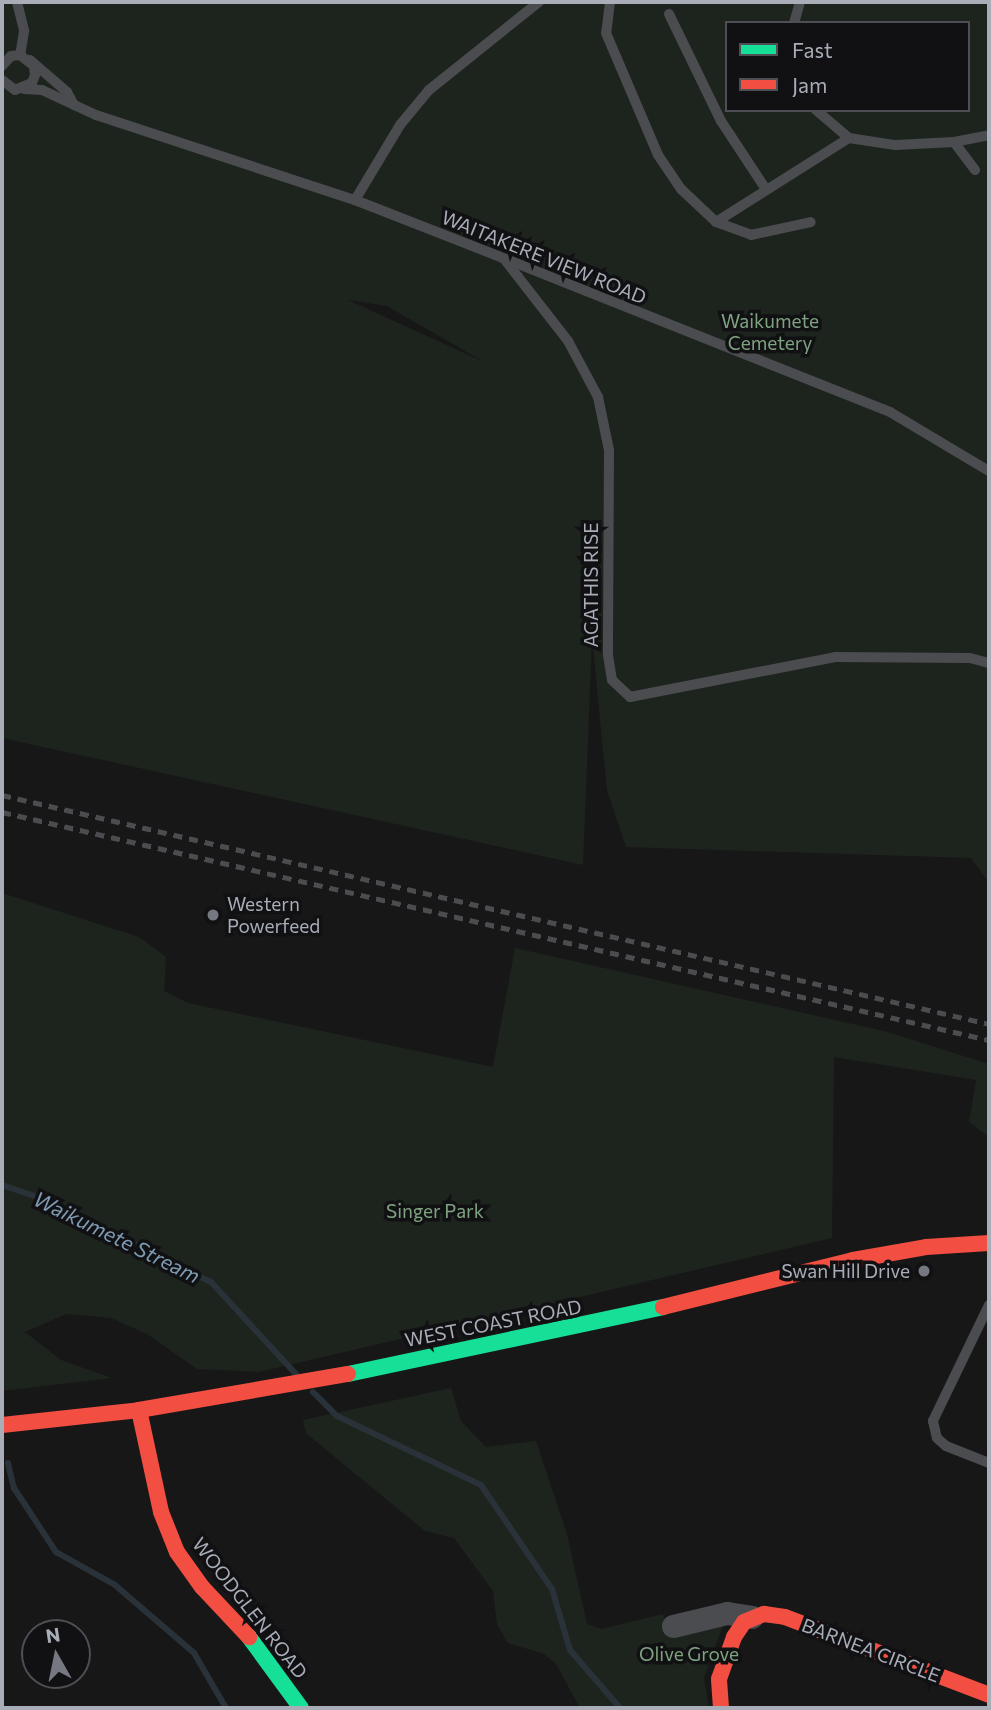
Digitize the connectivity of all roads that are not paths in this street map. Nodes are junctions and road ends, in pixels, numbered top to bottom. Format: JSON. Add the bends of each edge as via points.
{"nodes":[{"id":1,"x":17,"y":2,"type":"edge"},
{"id":2,"x":539,"y":2,"type":"edge"},
{"id":3,"x":610,"y":2,"type":"edge"},
{"id":4,"x":800,"y":2,"type":"edge"},
{"id":5,"x":669,"y":14,"type":"dead end"},
{"id":6,"x":795,"y":21,"type":"edge"},
{"id":7,"x":15,"y":57,"type":"edge"},
{"id":8,"x":2,"y":66,"type":"edge"},
{"id":9,"x":2,"y":80,"type":"edge"},
{"id":10,"x":24,"y":89,"type":"junction"},
{"id":11,"x":74,"y":105,"type":"junction"},
{"id":12,"x":818,"y":112,"type":"edge"},
{"id":13,"x":989,"y":135,"type":"edge"},
{"id":14,"x":849,"y":138,"type":"junction"},
{"id":15,"x":954,"y":142,"type":"junction"},
{"id":16,"x":975,"y":170,"type":"dead end"},
{"id":17,"x":765,"y":188,"type":"junction"},
{"id":18,"x":355,"y":200,"type":"junction"},
{"id":19,"x":716,"y":222,"type":"junction"},
{"id":20,"x":811,"y":222,"type":"dead end"},
{"id":21,"x":503,"y":258,"type":"junction"},
{"id":22,"x":989,"y":471,"type":"edge"},
{"id":23,"x":989,"y":663,"type":"edge"},
{"id":24,"x":989,"y":1243,"type":"edge"},
{"id":25,"x":989,"y":1305,"type":"edge"},
{"id":26,"x":139,"y":1410,"type":"junction"},
{"id":27,"x":2,"y":1425,"type":"edge"},
{"id":28,"x":989,"y":1463,"type":"edge"},
{"id":29,"x":752,"y":1617,"type":"junction"},
{"id":30,"x":673,"y":1626,"type":"dead end"},
{"id":31,"x":989,"y":1695,"type":"edge"},
{"id":32,"x":301,"y":1708,"type":"edge"},
{"id":33,"x":720,"y":1708,"type":"edge"},
{"id":34,"x":984,"y":1708,"type":"edge"}],
"edges":[{"from":1,"to":7,"type":"lane","via":[[24,32]]},
{"from":2,"to":18,"type":"lane","via":[[429,90],[400,125]]},
{"from":3,"to":19,"type":"lane","via":[[606,33],[658,155],[681,188]]},
{"from":4,"to":6,"type":"lane"},
{"from":5,"to":17,"type":"lane","via":[[721,121]]},
{"from":7,"to":8,"type":"lane"},
{"from":7,"to":10,"type":"lane","via":[[35,75]]},
{"from":7,"to":11,"type":"lane","via":[[67,92]]},
{"from":9,"to":10,"type":"lane","name":"WAITAKERE VIEW ROAD","via":[[15,90]]},
{"from":10,"to":11,"type":"lane","name":"WAITAKERE VIEW ROAD","via":[[42,90]]},
{"from":11,"to":18,"type":"lane","name":"WAITAKERE VIEW ROAD"},
{"from":12,"to":14,"type":"lane"},
{"from":13,"to":15,"type":"lane"},
{"from":14,"to":15,"type":"lane","via":[[895,145]]},
{"from":14,"to":17,"type":"lane"},
{"from":15,"to":16,"type":"lane"},
{"from":17,"to":19,"type":"lane"},
{"from":18,"to":21,"type":"lane","name":"WAITAKERE VIEW ROAD"},
{"from":19,"to":20,"type":"lane","via":[[751,235]]},
{"from":21,"to":22,"type":"lane","name":"WAITAKERE VIEW ROAD","via":[[890,412]]},
{"from":21,"to":23,"type":"lane","name":"AGATHIS RISE","via":[[568,341],[598,397],[609,450],[608,655],[612,680],[630,697],[816,659],[970,658]]},
{"from":24,"to":26,"type":"main road","name":"WEST COAST ROAD","via":[[926,1247],[853,1260],[584,1326]]},
{"from":25,"to":28,"type":"lane","via":[[933,1421],[937,1437],[946,1446]]},
{"from":26,"to":27,"type":"main road","name":"WEST COAST ROAD"},
{"from":26,"to":32,"type":"main road","name":"WOODGLEN ROAD","via":[[161,1512],[177,1552],[202,1587],[244,1630]]},
{"from":29,"to":30,"type":"street","name":"BARNEA CIRCLE","via":[[727,1613]]},
{"from":29,"to":31,"type":"main road","name":"BARNEA CIRCLE","via":[[785,1617]]},
{"from":29,"to":33,"type":"main road","via":[[734,1637],[719,1679]]},
{"from":31,"to":34,"type":"street","name":"BARNEA CIRCLE"}]}
